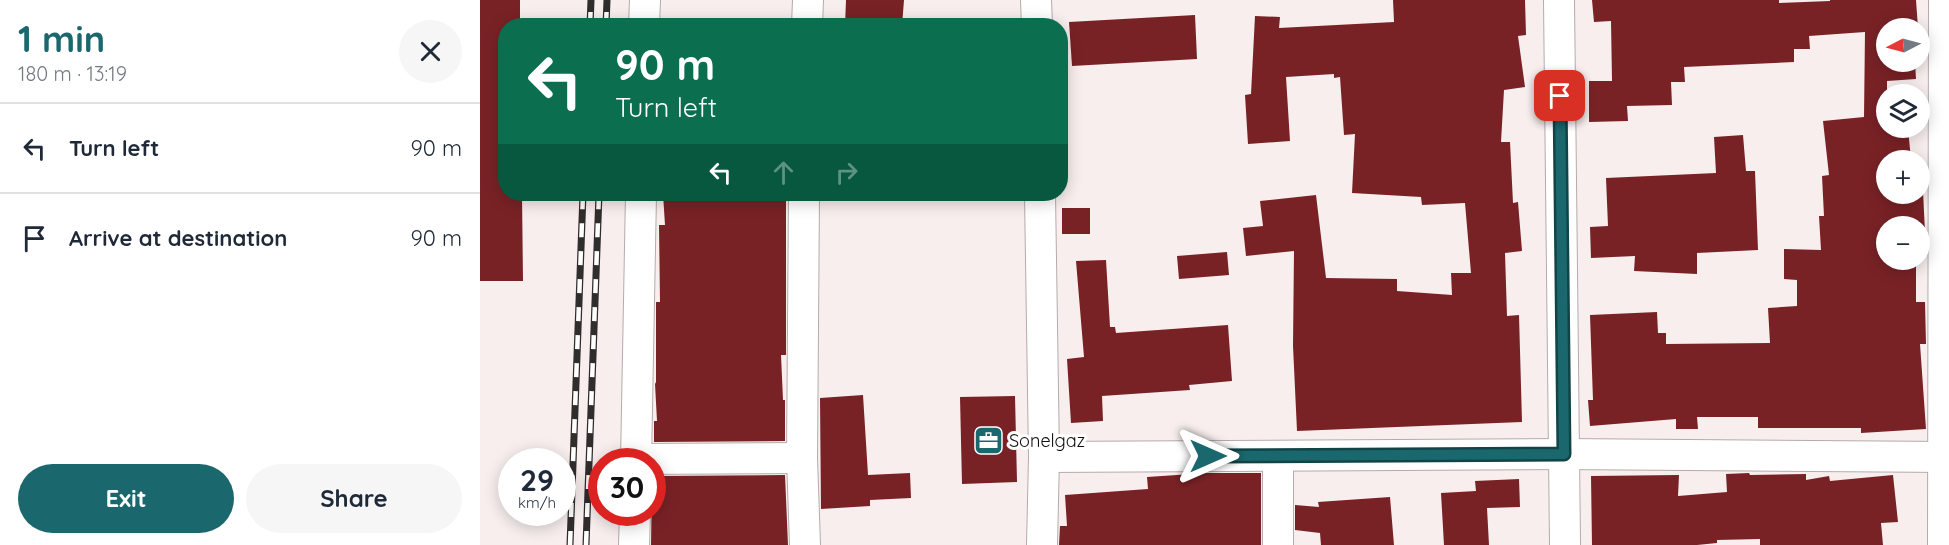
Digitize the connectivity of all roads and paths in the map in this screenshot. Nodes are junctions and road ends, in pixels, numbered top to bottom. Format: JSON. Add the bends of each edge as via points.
{"nodes":[{"id":1,"x":645,"y":0,"type":"edge"},
{"id":2,"x":808,"y":0,"type":"edge"},
{"id":3,"x":1036,"y":0,"type":"edge"},
{"id":4,"x":1559,"y":0,"type":"edge"},
{"id":5,"x":1944,"y":0,"type":"edge"},
{"id":6,"x":644,"y":18,"type":"edge"},
{"id":7,"x":807,"y":18,"type":"edge"},
{"id":8,"x":1037,"y":18,"type":"edge"},
{"id":9,"x":641,"y":201,"type":"edge"},
{"id":10,"x":804,"y":201,"type":"edge"},
{"id":11,"x":1040,"y":201,"type":"edge"},
{"id":12,"x":636,"y":448,"type":"edge"},
{"id":13,"x":1564,"y":454,"type":"junction"},
{"id":14,"x":1278,"y":456,"type":"junction"},
{"id":15,"x":1044,"y":457,"type":"junction"},
{"id":16,"x":1946,"y":457,"type":"edge"},
{"id":17,"x":802,"y":458,"type":"junction"},
{"id":18,"x":666,"y":460,"type":"edge"},
{"id":19,"x":635,"y":526,"type":"edge"},
{"id":20,"x":634,"y":545,"type":"edge"},
{"id":21,"x":805,"y":545,"type":"edge"},
{"id":22,"x":1042,"y":545,"type":"edge"},
{"id":23,"x":1278,"y":545,"type":"edge"},
{"id":24,"x":1565,"y":545,"type":"edge"},
{"id":25,"x":1943,"y":545,"type":"edge"}],
"edges":[{"from":1,"to":6,"type":"street"},
{"from":2,"to":7,"type":"street"},
{"from":3,"to":8,"type":"street"},
{"from":4,"to":13,"type":"street"},
{"from":5,"to":16,"type":"street"},
{"from":9,"to":12,"type":"street"},
{"from":10,"to":17,"type":"street"},
{"from":11,"to":15,"type":"street"},
{"from":13,"to":14,"type":"street"},
{"from":13,"to":16,"type":"street"},
{"from":13,"to":24,"type":"street"},
{"from":14,"to":15,"type":"street"},
{"from":14,"to":23,"type":"street"},
{"from":15,"to":22,"type":"street"},
{"from":16,"to":25,"type":"street"},
{"from":17,"to":18,"type":"street"},
{"from":17,"to":21,"type":"street"},
{"from":19,"to":20,"type":"street"}]}
